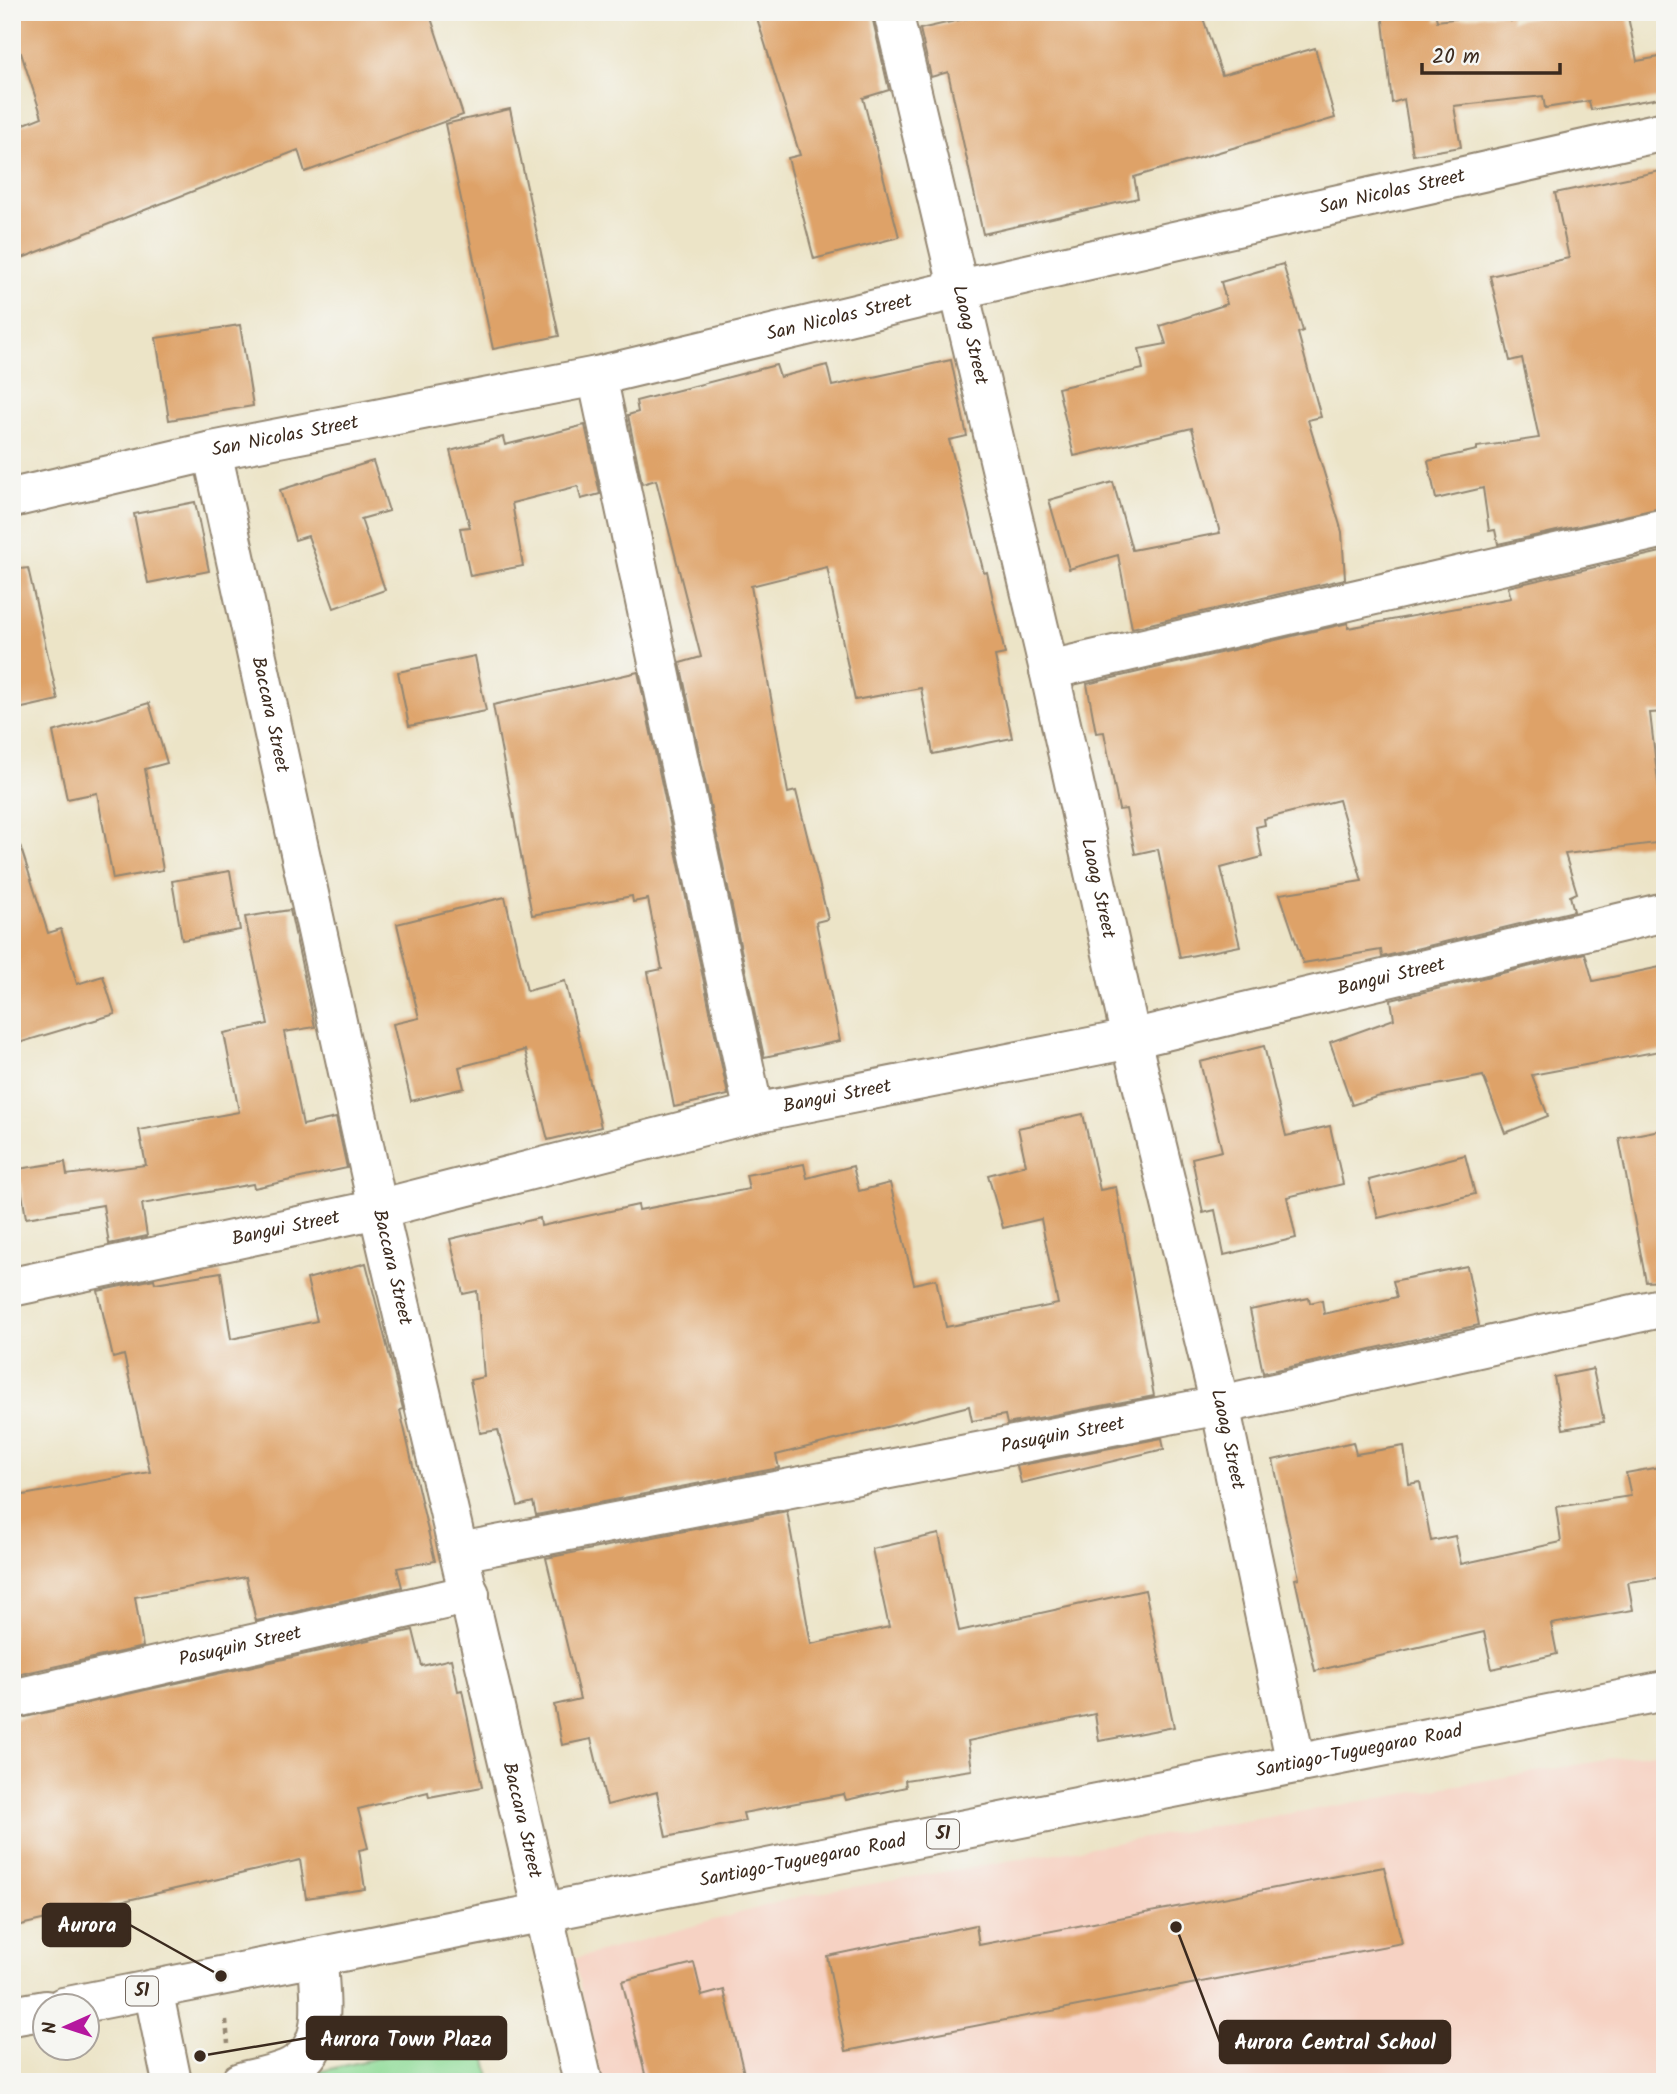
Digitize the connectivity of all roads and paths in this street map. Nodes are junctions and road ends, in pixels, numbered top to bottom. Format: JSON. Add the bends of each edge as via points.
{"nodes":[{"id":1,"x":893,"y":12,"type":"edge"},
{"id":2,"x":1665,"y":131,"type":"edge"},
{"id":3,"x":960,"y":289,"type":"junction"},
{"id":4,"x":597,"y":376,"type":"junction"},
{"id":5,"x":212,"y":451,"type":"junction"},
{"id":6,"x":12,"y":498,"type":"edge"},
{"id":7,"x":1665,"y":528,"type":"edge"},
{"id":8,"x":1049,"y":670,"type":"junction"},
{"id":9,"x":1665,"y":912,"type":"edge"},
{"id":10,"x":1131,"y":1039,"type":"junction"},
{"id":11,"x":754,"y":1113,"type":"junction"},
{"id":12,"x":378,"y":1209,"type":"junction"},
{"id":13,"x":12,"y":1287,"type":"edge"},
{"id":14,"x":1665,"y":1307,"type":"edge"},
{"id":15,"x":1220,"y":1405,"type":"junction"},
{"id":16,"x":460,"y":1552,"type":"junction"},
{"id":17,"x":470,"y":1594,"type":"junction"},
{"id":18,"x":1665,"y":1692,"type":"edge"},
{"id":19,"x":12,"y":1699,"type":"edge"},
{"id":20,"x":1296,"y":1764,"type":"junction"},
{"id":21,"x":545,"y":1914,"type":"junction"},
{"id":22,"x":318,"y":1958,"type":"junction"},
{"id":23,"x":221,"y":1976,"type":"junction"},
{"id":24,"x":153,"y":1989,"type":"junction"},
{"id":25,"x":102,"y":1999,"type":"edge"},
{"id":26,"x":32,"y":2012,"type":"edge"},
{"id":27,"x":12,"y":2016,"type":"edge"},
{"id":28,"x":235,"y":2069,"type":"edge"},
{"id":29,"x":172,"y":2082,"type":"edge"},
{"id":30,"x":583,"y":2082,"type":"edge"}],
"edges":[{"from":1,"to":3,"type":"main road","name":"Laoag Street"},
{"from":2,"to":3,"type":"main road","name":"San Nicolas Street"},
{"from":3,"to":4,"type":"main road","name":"San Nicolas Street"},
{"from":3,"to":8,"type":"main road","name":"Laoag Street"},
{"from":4,"to":5,"type":"main road","name":"San Nicolas Street"},
{"from":4,"to":11,"type":"main road"},
{"from":5,"to":6,"type":"main road","name":"San Nicolas Street"},
{"from":5,"to":12,"type":"main road","name":"Baccara Street"},
{"from":7,"to":8,"type":"main road"},
{"from":8,"to":10,"type":"main road","name":"Laoag Street"},
{"from":9,"to":10,"type":"main road","name":"Bangui Street"},
{"from":10,"to":11,"type":"main road","name":"Bangui Street"},
{"from":10,"to":15,"type":"main road","name":"Laoag Street"},
{"from":11,"to":12,"type":"main road","name":"Bangui Street"},
{"from":12,"to":13,"type":"main road","name":"Bangui Street"},
{"from":12,"to":16,"type":"main road","name":"Baccara Street"},
{"from":14,"to":15,"type":"main road","name":"Pasuquin Street"},
{"from":15,"to":16,"type":"main road","name":"Pasuquin Street"},
{"from":15,"to":20,"type":"main road","name":"Laoag Street"},
{"from":16,"to":17,"type":"main road","name":"Baccara Street"},
{"from":17,"to":19,"type":"main road","name":"Pasuquin Street"},
{"from":17,"to":21,"type":"main road","name":"Baccara Street"},
{"from":18,"to":20,"type":"main road","name":"Santiago-Tuguegarao Road","number":"51"},
{"from":20,"to":21,"type":"main road","name":"Santiago-Tuguegarao Road","number":"51"},
{"from":21,"to":22,"type":"main road","name":"Santiago-Tuguegarao Road","number":"51"},
{"from":21,"to":30,"type":"main road","name":"Baccara Street"},
{"from":22,"to":23,"type":"main road","name":"Santiago-Tuguegarao Road","number":"51"},
{"from":22,"to":28,"type":"main road","via":[[320,2028],[313,2050],[289,2068]]},
{"from":23,"to":24,"type":"main road","name":"Santiago-Tuguegarao Road","number":"51"},
{"from":23,"to":28,"type":"path"},
{"from":24,"to":25,"type":"main road","name":"Santiago-Tuguegarao Road","number":"51"},
{"from":24,"to":29,"type":"main road"},
{"from":26,"to":27,"type":"main road"}]}
